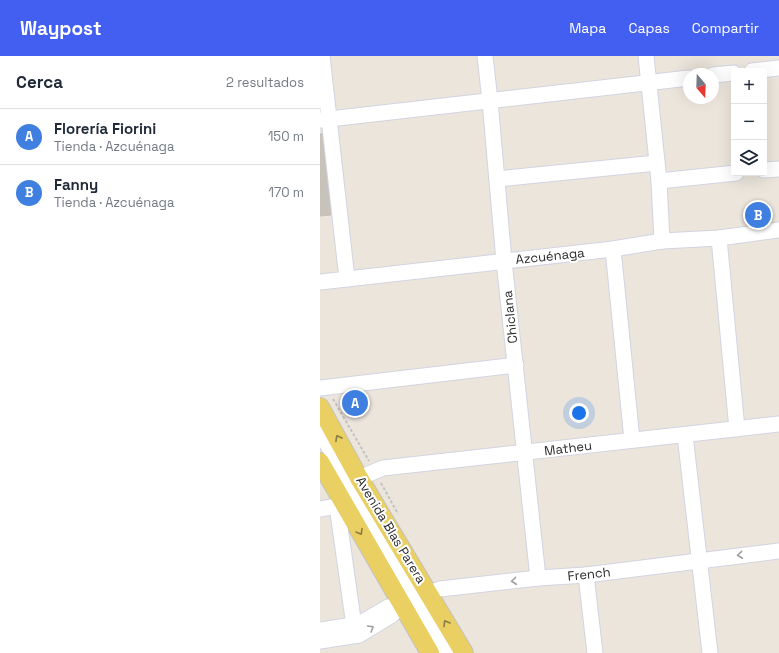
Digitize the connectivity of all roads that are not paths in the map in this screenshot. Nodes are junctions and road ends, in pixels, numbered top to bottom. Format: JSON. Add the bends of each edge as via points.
{"nodes":[{"id":1,"x":322,"y":56,"type":"edge"},
{"id":2,"x":485,"y":56,"type":"edge"},
{"id":3,"x":646,"y":56,"type":"edge"},
{"id":4,"x":779,"y":68,"type":"edge"},
{"id":5,"x":767,"y":69,"type":"edge"},
{"id":6,"x":731,"y":73,"type":"edge"},
{"id":7,"x":719,"y":74,"type":"edge"},
{"id":8,"x":683,"y":79,"type":"edge"},
{"id":9,"x":649,"y":82,"type":"junction"},
{"id":10,"x":490,"y":101,"type":"junction"},
{"id":11,"x":325,"y":119,"type":"edge"},
{"id":12,"x":657,"y":164,"type":"junction"},
{"id":13,"x":779,"y":168,"type":"edge"},
{"id":14,"x":767,"y":170,"type":"edge"},
{"id":15,"x":731,"y":174,"type":"edge"},
{"id":16,"x":497,"y":179,"type":"junction"},
{"id":17,"x":658,"y":181,"type":"junction"},
{"id":18,"x":779,"y":230,"type":"edge"},
{"id":19,"x":719,"y":238,"type":"junction"},
{"id":20,"x":662,"y":242,"type":"junction"},
{"id":21,"x":613,"y":249,"type":"junction"},
{"id":22,"x":504,"y":261,"type":"junction"},
{"id":23,"x":348,"y":279,"type":"junction"},
{"id":24,"x":320,"y":282,"type":"edge"},
{"id":25,"x":516,"y":365,"type":"junction"},
{"id":26,"x":320,"y":388,"type":"edge"},
{"id":27,"x":320,"y":407,"type":"edge"},
{"id":28,"x":779,"y":424,"type":"edge"},
{"id":29,"x":737,"y":429,"type":"junction"},
{"id":30,"x":320,"y":432,"type":"edge"},
{"id":31,"x":685,"y":435,"type":"junction"},
{"id":32,"x":632,"y":440,"type":"junction"},
{"id":33,"x":525,"y":453,"type":"junction"},
{"id":34,"x":320,"y":462,"type":"edge"},
{"id":35,"x":360,"y":478,"type":"junction"},
{"id":36,"x":340,"y":505,"type":"junction"},
{"id":37,"x":320,"y":509,"type":"edge"},
{"id":38,"x":779,"y":551,"type":"edge"},
{"id":39,"x":700,"y":560,"type":"junction"},
{"id":40,"x":586,"y":575,"type":"junction"},
{"id":41,"x":538,"y":578,"type":"junction"},
{"id":42,"x":415,"y":599,"type":"junction"},
{"id":43,"x":354,"y":626,"type":"junction"},
{"id":44,"x":320,"y":630,"type":"edge"},
{"id":45,"x":320,"y":641,"type":"edge"},
{"id":46,"x":430,"y":653,"type":"edge"},
{"id":47,"x":448,"y":653,"type":"edge"},
{"id":48,"x":464,"y":653,"type":"edge"},
{"id":49,"x":595,"y":653,"type":"edge"},
{"id":50,"x":710,"y":653,"type":"edge"}],
"edges":[{"from":1,"to":11,"type":"street"},
{"from":2,"to":10,"type":"street","name":"Chiclana"},
{"from":3,"to":9,"type":"street"},
{"from":4,"to":5,"type":"street"},
{"from":6,"to":7,"type":"street"},
{"from":8,"to":9,"type":"street"},
{"from":9,"to":10,"type":"street"},
{"from":9,"to":12,"type":"street"},
{"from":10,"to":11,"type":"street"},
{"from":10,"to":16,"type":"street","name":"Chiclana"},
{"from":11,"to":23,"type":"street"},
{"from":12,"to":16,"type":"street"},
{"from":12,"to":17,"type":"street"},
{"from":13,"to":14,"type":"street"},
{"from":15,"to":17,"type":"street"},
{"from":16,"to":22,"type":"street","name":"Chiclana"},
{"from":17,"to":20,"type":"street"},
{"from":18,"to":19,"type":"street","name":"Azcuénaga"},
{"from":19,"to":20,"type":"street","name":"Azcuénaga"},
{"from":19,"to":29,"type":"street"},
{"from":20,"to":21,"type":"street","name":"Azcuénaga"},
{"from":21,"to":22,"type":"street","name":"Azcuénaga"},
{"from":21,"to":32,"type":"street"},
{"from":22,"to":23,"type":"street","name":"Azcuénaga"},
{"from":22,"to":25,"type":"street","name":"Chiclana"},
{"from":23,"to":24,"type":"street","name":"Azcuénaga"},
{"from":25,"to":26,"type":"street"},
{"from":25,"to":33,"type":"street","name":"Chiclana"},
{"from":35,"to":27,"type":"main road","name":"Avenida Blas Parera","one_way":true},
{"from":28,"to":29,"type":"street","name":"Matheu"},
{"from":29,"to":31,"type":"street","name":"Matheu"},
{"from":30,"to":42,"type":"street"},
{"from":31,"to":32,"type":"street","name":"Matheu"},
{"from":31,"to":39,"type":"street"},
{"from":32,"to":33,"type":"street","name":"Matheu"},
{"from":33,"to":35,"type":"street","name":"Matheu","via":[[383,468]]},
{"from":33,"to":41,"type":"street","name":"Chiclana"},
{"from":34,"to":36,"type":"main road","name":"Avenida Blas Parera"},
{"from":35,"to":42,"type":"main road","name":"Avenida Blas Parera"},
{"from":36,"to":37,"type":"street"},
{"from":36,"to":42,"type":"main road","name":"Avenida Blas Parera","one_way":true},
{"from":36,"to":43,"type":"street"},
{"from":38,"to":39,"type":"street","name":"French","one_way":true},
{"from":39,"to":40,"type":"street","name":"French"},
{"from":39,"to":50,"type":"street"},
{"from":40,"to":41,"type":"street","name":"French"},
{"from":40,"to":49,"type":"street"},
{"from":41,"to":42,"type":"street","name":"French","one_way":true,"via":[[440,589]]},
{"from":42,"to":43,"type":"street","name":"French","via":[[388,607]]},
{"from":45,"to":42,"type":"street","name":"French","one_way":true,"via":[[359,635]]},
{"from":42,"to":46,"type":"main road","name":"Avenida Blas Parera"},
{"from":42,"to":47,"type":"street"},
{"from":48,"to":42,"type":"main road","name":"Avenida Blas Parera","one_way":true},
{"from":43,"to":44,"type":"street","name":"French"}]}
